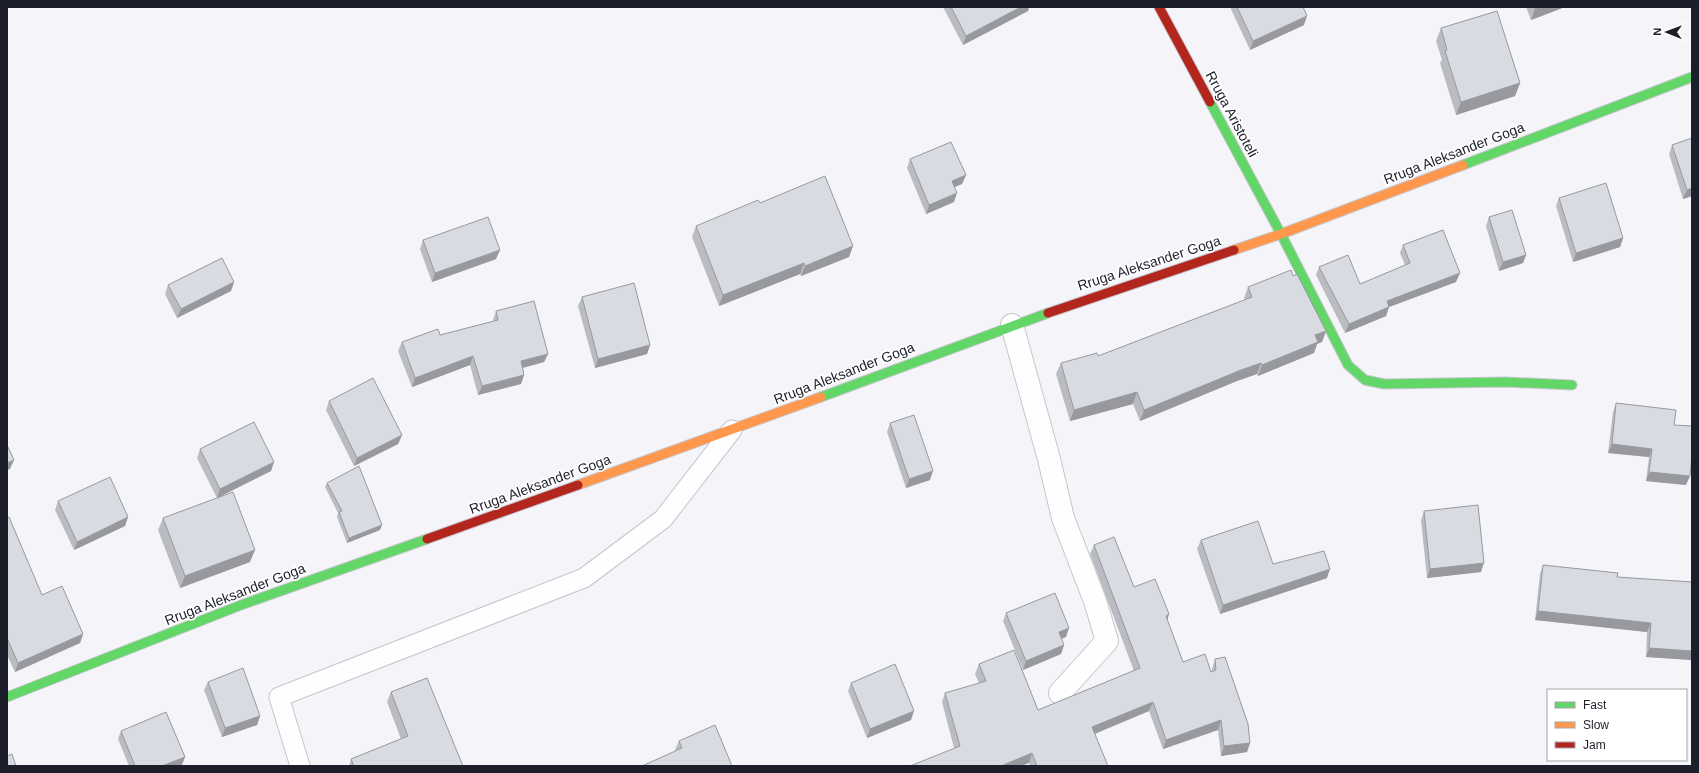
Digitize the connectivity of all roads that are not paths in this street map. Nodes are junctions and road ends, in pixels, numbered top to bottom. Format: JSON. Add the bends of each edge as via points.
{"nodes":[{"id":1,"x":1159,"y":7,"type":"edge"},
{"id":2,"x":1692,"y":77,"type":"edge"},
{"id":3,"x":1280,"y":234,"type":"junction"},
{"id":4,"x":1012,"y":325,"type":"junction"},
{"id":5,"x":1572,"y":385,"type":"dead end"},
{"id":6,"x":732,"y":430,"type":"junction"},
{"id":7,"x":1060,"y":693,"type":"dead end"},
{"id":8,"x":7,"y":697,"type":"edge"},
{"id":9,"x":300,"y":766,"type":"edge"}],
"edges":[{"from":1,"to":3,"type":"main road","name":"Rruga Aristoteli"},
{"from":2,"to":3,"type":"main road","name":"Rruga Aleksander Goga"},
{"from":3,"to":4,"type":"main road","name":"Rruga Aleksander Goga"},
{"from":3,"to":5,"type":"main road","name":"Rruga Aristoteli","via":[[1348,365],[1365,380],[1384,384],[1505,382]]},
{"from":4,"to":6,"type":"main road","name":"Rruga Aleksander Goga"},
{"from":4,"to":7,"type":"street","via":[[1063,518],[1095,601],[1107,641]]},
{"from":6,"to":8,"type":"main road","name":"Rruga Aleksander Goga","via":[[241,605]]},
{"from":6,"to":9,"type":"lane","via":[[663,519],[584,578],[279,697]]}]}
